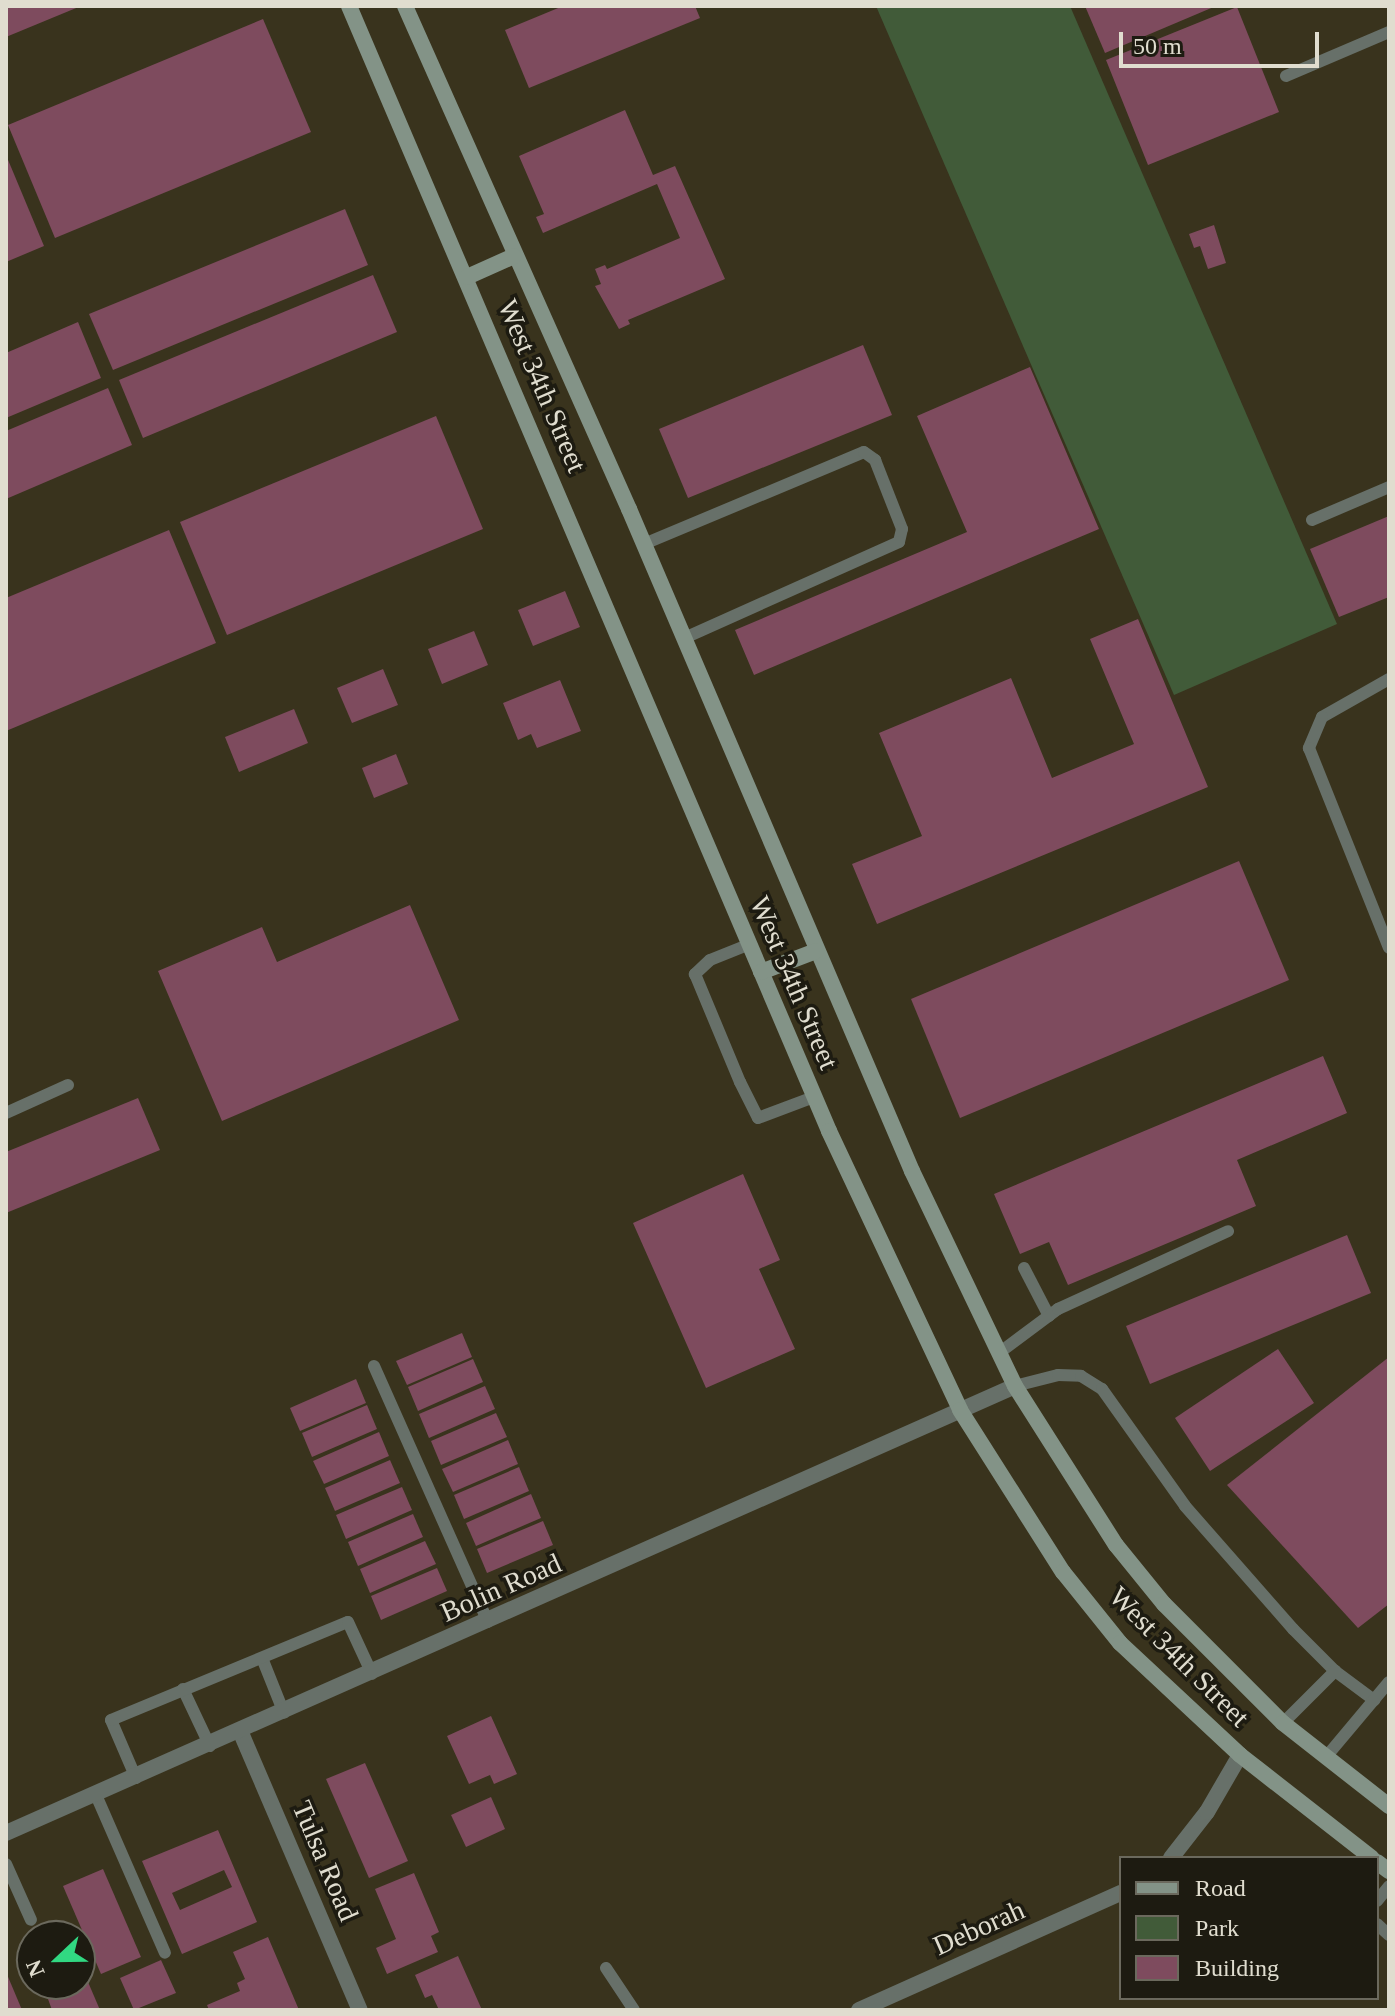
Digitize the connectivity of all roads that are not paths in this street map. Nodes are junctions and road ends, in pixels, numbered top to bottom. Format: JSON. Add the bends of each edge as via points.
{"nodes":[{"id":1,"x":349,"y":6,"type":"edge"},
{"id":2,"x":405,"y":6,"type":"edge"},
{"id":3,"x":1389,"y":32,"type":"edge"},
{"id":4,"x":1286,"y":76,"type":"dead end"},
{"id":5,"x":514,"y":256,"type":"junction"},
{"id":6,"x":467,"y":277,"type":"junction"},
{"id":7,"x":1389,"y":487,"type":"edge"},
{"id":8,"x":1312,"y":520,"type":"dead end"},
{"id":9,"x":644,"y":544,"type":"junction"},
{"id":10,"x":684,"y":638,"type":"junction"},
{"id":11,"x":1389,"y":679,"type":"edge"},
{"id":12,"x":750,"y":944,"type":"junction"},
{"id":13,"x":1389,"y":948,"type":"edge"},
{"id":14,"x":816,"y":951,"type":"junction"},
{"id":15,"x":761,"y":972,"type":"junction"},
{"id":16,"x":68,"y":1085,"type":"dead end"},
{"id":17,"x":814,"y":1097,"type":"junction"},
{"id":18,"x":6,"y":1113,"type":"edge"},
{"id":19,"x":1228,"y":1231,"type":"dead end"},
{"id":20,"x":1024,"y":1268,"type":"dead end"},
{"id":21,"x":1049,"y":1316,"type":"junction"},
{"id":22,"x":999,"y":1353,"type":"junction"},
{"id":23,"x":374,"y":1366,"type":"dead end"},
{"id":24,"x":1015,"y":1386,"type":"junction"},
{"id":25,"x":960,"y":1410,"type":"junction"},
{"id":26,"x":488,"y":1622,"type":"junction"},
{"id":27,"x":262,"y":1658,"type":"junction"},
{"id":28,"x":1335,"y":1671,"type":"junction"},
{"id":29,"x":372,"y":1674,"type":"junction"},
{"id":30,"x":1389,"y":1682,"type":"edge"},
{"id":31,"x":183,"y":1689,"type":"junction"},
{"id":32,"x":1374,"y":1700,"type":"junction"},
{"id":33,"x":284,"y":1713,"type":"junction"},
{"id":34,"x":1283,"y":1723,"type":"junction"},
{"id":35,"x":241,"y":1733,"type":"junction"},
{"id":36,"x":210,"y":1746,"type":"junction"},
{"id":37,"x":1240,"y":1755,"type":"junction"},
{"id":38,"x":1326,"y":1757,"type":"junction"},
{"id":39,"x":136,"y":1778,"type":"junction"},
{"id":40,"x":96,"y":1795,"type":"junction"},
{"id":41,"x":1389,"y":1806,"type":"edge"},
{"id":42,"x":6,"y":1833,"type":"edge"},
{"id":43,"x":1173,"y":1856,"type":"edge"},
{"id":44,"x":1369,"y":1856,"type":"edge"},
{"id":45,"x":6,"y":1864,"type":"edge"},
{"id":46,"x":1119,"y":1894,"type":"edge"},
{"id":47,"x":31,"y":1920,"type":"dead end"},
{"id":48,"x":165,"y":1953,"type":"dead end"},
{"id":49,"x":606,"y":1968,"type":"dead end"},
{"id":50,"x":360,"y":2010,"type":"edge"},
{"id":51,"x":634,"y":2010,"type":"edge"},
{"id":52,"x":859,"y":2010,"type":"edge"}],
"edges":[{"from":1,"to":6,"type":"main road","name":"West 34th Street"},
{"from":2,"to":5,"type":"main road","name":"West 34th Street"},
{"from":3,"to":4,"type":"lane"},
{"from":5,"to":6,"type":"main road"},
{"from":5,"to":9,"type":"main road","name":"West 34th Street"},
{"from":6,"to":12,"type":"main road","name":"West 34th Street"},
{"from":7,"to":8,"type":"lane"},
{"from":9,"to":10,"type":"main road","name":"West 34th Street"},
{"from":9,"to":10,"type":"lane","via":[[864,452],[875,460],[902,529],[899,542]]},
{"from":10,"to":14,"type":"main road","name":"West 34th Street"},
{"from":11,"to":13,"type":"lane","via":[[1322,717],[1309,748]]},
{"from":12,"to":15,"type":"main road","name":"West 34th Street"},
{"from":12,"to":17,"type":"lane","via":[[710,960],[695,974],[740,1082],[758,1118]]},
{"from":14,"to":15,"type":"main road"},
{"from":14,"to":22,"type":"main road","name":"West 34th Street"},
{"from":15,"to":17,"type":"main road","name":"West 34th Street"},
{"from":16,"to":18,"type":"lane"},
{"from":17,"to":25,"type":"main road","name":"West 34th Street"},
{"from":19,"to":21,"type":"lane"},
{"from":20,"to":21,"type":"lane"},
{"from":21,"to":22,"type":"lane"},
{"from":22,"to":24,"type":"main road","name":"West 34th Street"},
{"from":23,"to":26,"type":"lane"},
{"from":24,"to":25,"type":"street","name":"Bolin Road"},
{"from":24,"to":28,"type":"lane","via":[[1058,1375],[1081,1376],[1102,1389],[1185,1506]]},
{"from":24,"to":34,"type":"main road","name":"West 34th Street","via":[[1116,1545],[1164,1604]]},
{"from":25,"to":26,"type":"street","name":"Bolin Road"},
{"from":25,"to":37,"type":"main road","name":"West 34th Street","via":[[1063,1572],[1120,1643]]},
{"from":26,"to":29,"type":"street","name":"Bolin Road"},
{"from":27,"to":29,"type":"lane","via":[[348,1622]]},
{"from":27,"to":31,"type":"lane"},
{"from":27,"to":33,"type":"lane"},
{"from":28,"to":32,"type":"lane"},
{"from":28,"to":34,"type":"lane"},
{"from":29,"to":33,"type":"street","name":"Bolin Road"},
{"from":30,"to":32,"type":"lane"},
{"from":31,"to":36,"type":"lane"},
{"from":31,"to":39,"type":"lane","via":[[111,1720]]},
{"from":32,"to":38,"type":"lane"},
{"from":33,"to":35,"type":"street","name":"Bolin Road"},
{"from":34,"to":38,"type":"main road","name":"West 34th Street"},
{"from":35,"to":36,"type":"street","name":"Bolin Road"},
{"from":35,"to":50,"type":"street","name":"Tulsa Road"},
{"from":36,"to":39,"type":"street","name":"Bolin Road"},
{"from":37,"to":43,"type":"street","via":[[1207,1812]]},
{"from":37,"to":44,"type":"main road","name":"West 34th Street"},
{"from":38,"to":41,"type":"main road","name":"West 34th Street"},
{"from":39,"to":40,"type":"street","name":"Bolin Road"},
{"from":40,"to":42,"type":"street","name":"Bolin Road"},
{"from":40,"to":48,"type":"lane"},
{"from":45,"to":47,"type":"lane"},
{"from":46,"to":52,"type":"street","name":"Deborah"},
{"from":49,"to":51,"type":"lane"}]}
